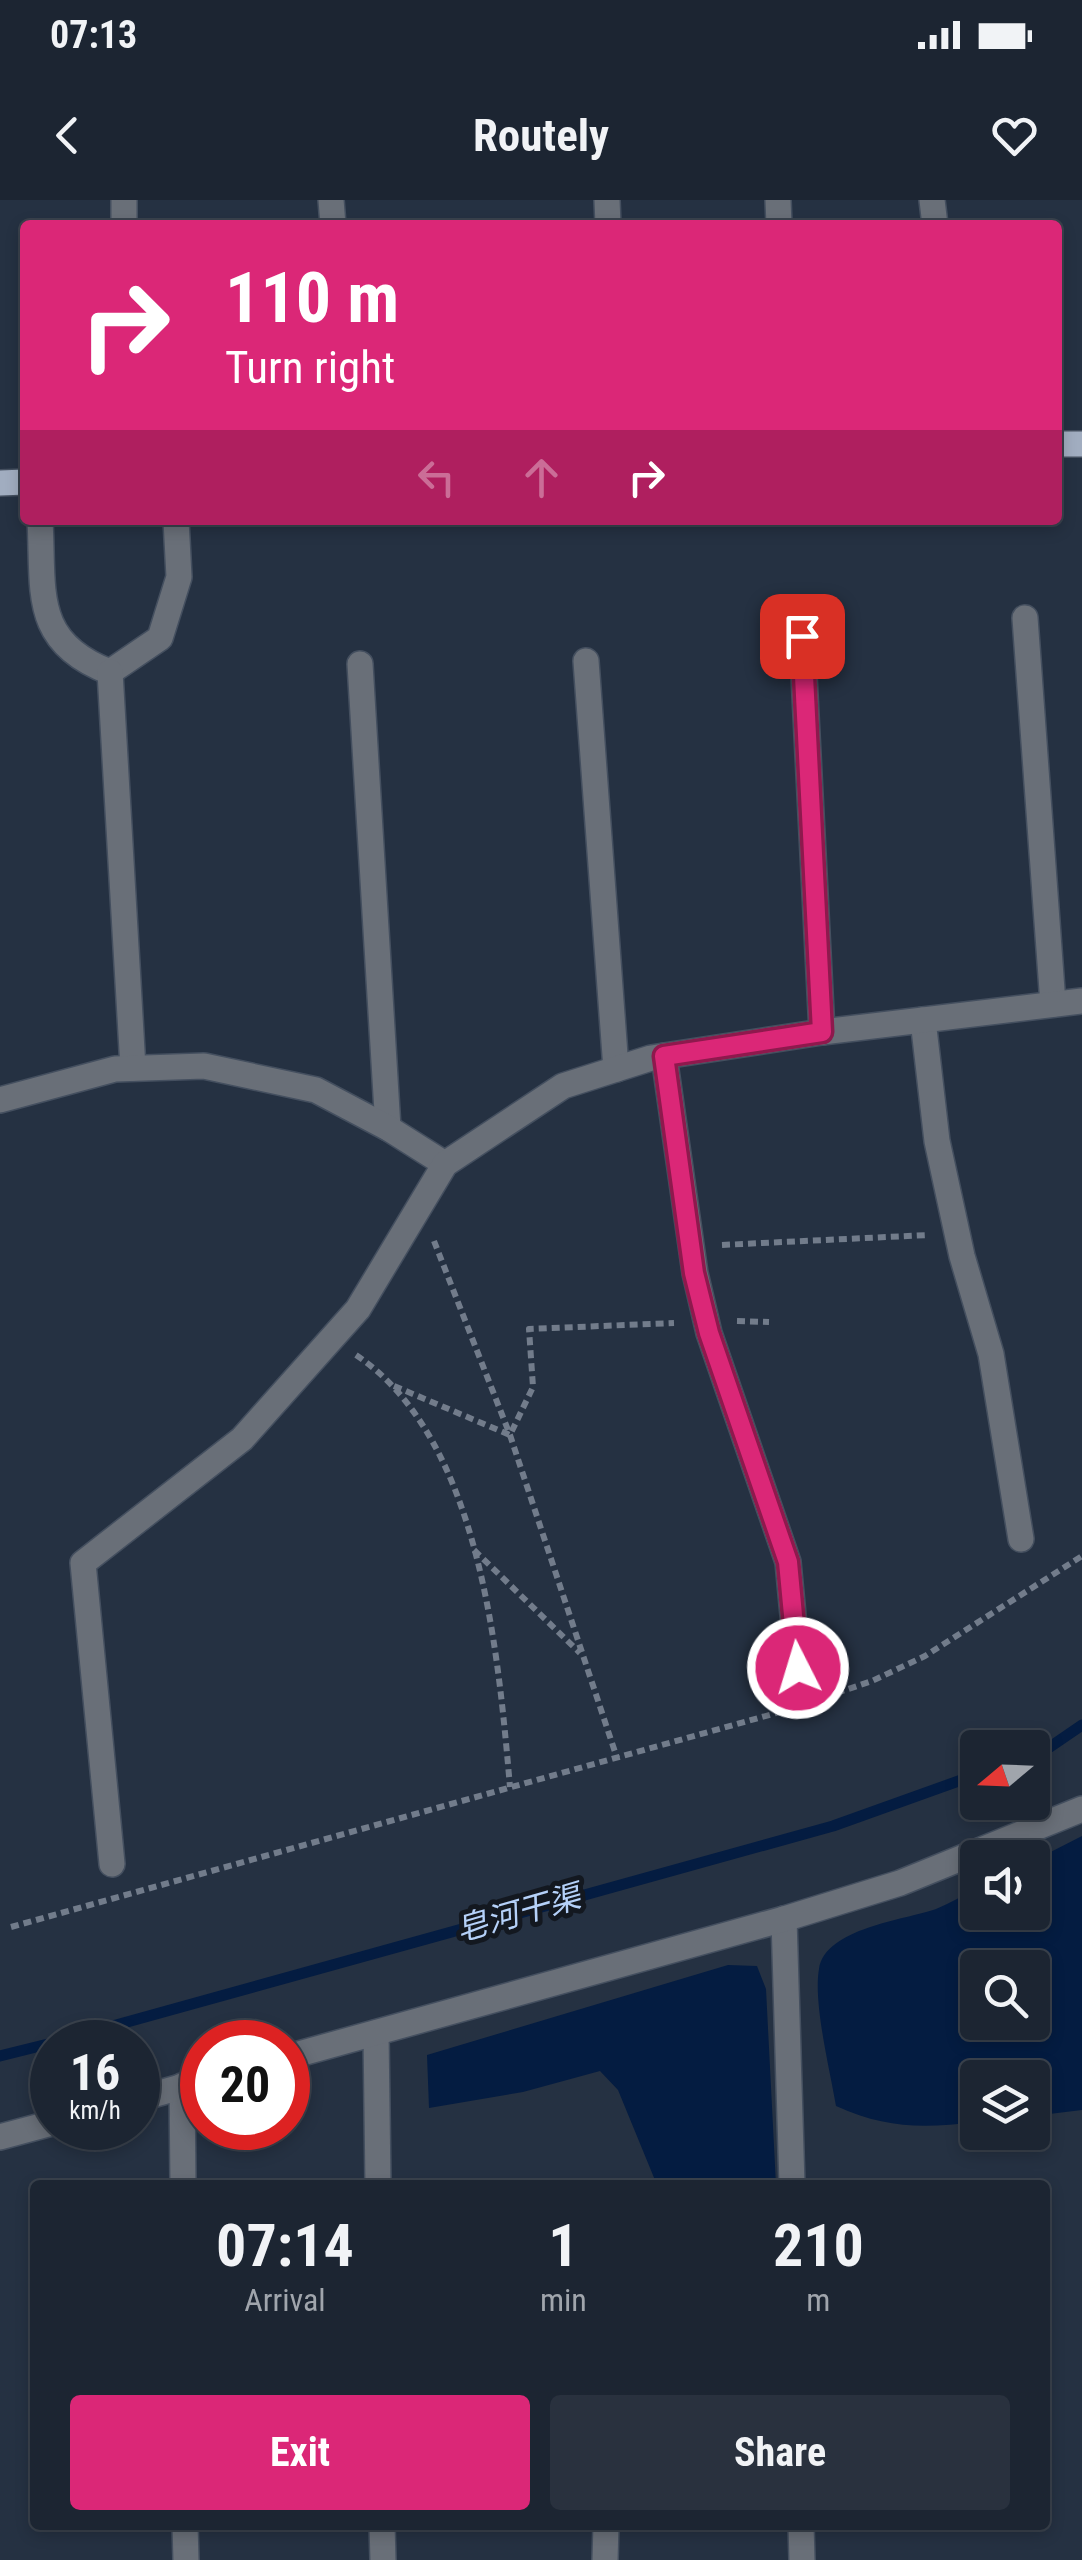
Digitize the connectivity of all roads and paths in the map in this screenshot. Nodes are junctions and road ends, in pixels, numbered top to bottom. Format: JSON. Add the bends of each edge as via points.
{"nodes":[{"id":1,"x":40,"y":525,"type":"edge"},
{"id":2,"x":176,"y":525,"type":"edge"},
{"id":3,"x":1025,"y":618,"type":"dead end"},
{"id":4,"x":802,"y":636,"type":"dead end"},
{"id":5,"x":586,"y":660,"type":"dead end"},
{"id":6,"x":360,"y":664,"type":"dead end"},
{"id":7,"x":110,"y":672,"type":"junction"},
{"id":8,"x":1082,"y":1000,"type":"edge"},
{"id":9,"x":1053,"y":1004,"type":"junction"},
{"id":10,"x":923,"y":1020,"type":"junction"},
{"id":11,"x":822,"y":1032,"type":"junction"},
{"id":12,"x":664,"y":1056,"type":"junction"},
{"id":13,"x":134,"y":1068,"type":"junction"},
{"id":14,"x":616,"y":1069,"type":"junction"},
{"id":15,"x":0,"y":1100,"type":"edge"},
{"id":16,"x":388,"y":1128,"type":"junction"},
{"id":17,"x":444,"y":1164,"type":"junction"},
{"id":18,"x":419,"y":1206,"type":"junction"},
{"id":19,"x":958,"y":1234,"type":"junction"},
{"id":20,"x":691,"y":1246,"type":"junction"},
{"id":21,"x":706,"y":1321,"type":"junction"},
{"id":22,"x":769,"y":1322,"type":"dead end"},
{"id":23,"x":331,"y":1339,"type":"junction"},
{"id":24,"x":393,"y":1385,"type":"junction"},
{"id":25,"x":510,"y":1434,"type":"junction"},
{"id":26,"x":1021,"y":1539,"type":"dead end"},
{"id":27,"x":473,"y":1549,"type":"junction"},
{"id":28,"x":1082,"y":1556,"type":"edge"},
{"id":29,"x":583,"y":1656,"type":"junction"},
{"id":30,"x":798,"y":1668,"type":"dead end"},
{"id":31,"x":617,"y":1758,"type":"junction"},
{"id":32,"x":510,"y":1787,"type":"junction"},
{"id":33,"x":1082,"y":1809,"type":"edge"},
{"id":34,"x":112,"y":1864,"type":"dead end"},
{"id":35,"x":784,"y":1920,"type":"junction"},
{"id":36,"x":11,"y":1927,"type":"dead end"},
{"id":37,"x":376,"y":2033,"type":"junction"},
{"id":38,"x":310,"y":2051,"type":"edge"},
{"id":39,"x":30,"y":2128,"type":"edge"},
{"id":40,"x":0,"y":2137,"type":"edge"},
{"id":41,"x":186,"y":2150,"type":"edge"},
{"id":42,"x":183,"y":2180,"type":"edge"},
{"id":43,"x":378,"y":2180,"type":"edge"},
{"id":44,"x":792,"y":2180,"type":"edge"},
{"id":45,"x":186,"y":2530,"type":"edge"},
{"id":46,"x":382,"y":2530,"type":"edge"},
{"id":47,"x":606,"y":2530,"type":"edge"},
{"id":48,"x":801,"y":2530,"type":"edge"},
{"id":49,"x":186,"y":2560,"type":"edge"},
{"id":50,"x":382,"y":2560,"type":"edge"},
{"id":51,"x":606,"y":2560,"type":"edge"},
{"id":52,"x":802,"y":2560,"type":"edge"}],
"edges":[{"from":1,"to":7,"type":"street","via":[[49,624],[79,659]]},
{"from":2,"to":7,"type":"street","via":[[180,577],[160,638]]},
{"from":3,"to":9,"type":"street"},
{"from":4,"to":11,"type":"street"},
{"from":5,"to":14,"type":"street"},
{"from":6,"to":16,"type":"street"},
{"from":7,"to":13,"type":"street"},
{"from":8,"to":9,"type":"street"},
{"from":9,"to":10,"type":"street"},
{"from":10,"to":11,"type":"street"},
{"from":10,"to":19,"type":"street","via":[[937,1141]]},
{"from":11,"to":12,"type":"street"},
{"from":12,"to":14,"type":"street"},
{"from":12,"to":20,"type":"street"},
{"from":13,"to":15,"type":"street"},
{"from":13,"to":16,"type":"street","via":[[204,1066],[316,1090]]},
{"from":14,"to":17,"type":"street","via":[[564,1086]]},
{"from":16,"to":17,"type":"street"},
{"from":17,"to":18,"type":"street"},
{"from":18,"to":23,"type":"street","via":[[358,1309]]},
{"from":18,"to":25,"type":"path"},
{"from":19,"to":20,"type":"path"},
{"from":19,"to":26,"type":"street","via":[[991,1354]]},
{"from":20,"to":21,"type":"street"},
{"from":21,"to":22,"type":"path"},
{"from":21,"to":25,"type":"path","via":[[529,1329],[533,1388]]},
{"from":21,"to":30,"type":"street","via":[[788,1562]]},
{"from":23,"to":24,"type":"path"},
{"from":23,"to":34,"type":"street","via":[[242,1439],[83,1563]]},
{"from":24,"to":25,"type":"path"},
{"from":24,"to":27,"type":"path","via":[[448,1476]]},
{"from":25,"to":29,"type":"path"},
{"from":27,"to":29,"type":"path"},
{"from":27,"to":32,"type":"path","via":[[500,1680]]},
{"from":28,"to":31,"type":"path","via":[[925,1656],[872,1681]]},
{"from":29,"to":31,"type":"path"},
{"from":31,"to":32,"type":"path"},
{"from":32,"to":36,"type":"path"},
{"from":33,"to":35,"type":"street","via":[[900,1884]]},
{"from":35,"to":37,"type":"street"},
{"from":35,"to":44,"type":"street"},
{"from":37,"to":38,"type":"street"},
{"from":37,"to":43,"type":"street"},
{"from":39,"to":40,"type":"street"},
{"from":41,"to":42,"type":"street"},
{"from":45,"to":49,"type":"street"},
{"from":46,"to":50,"type":"street"},
{"from":47,"to":51,"type":"street"},
{"from":48,"to":52,"type":"street"}]}
